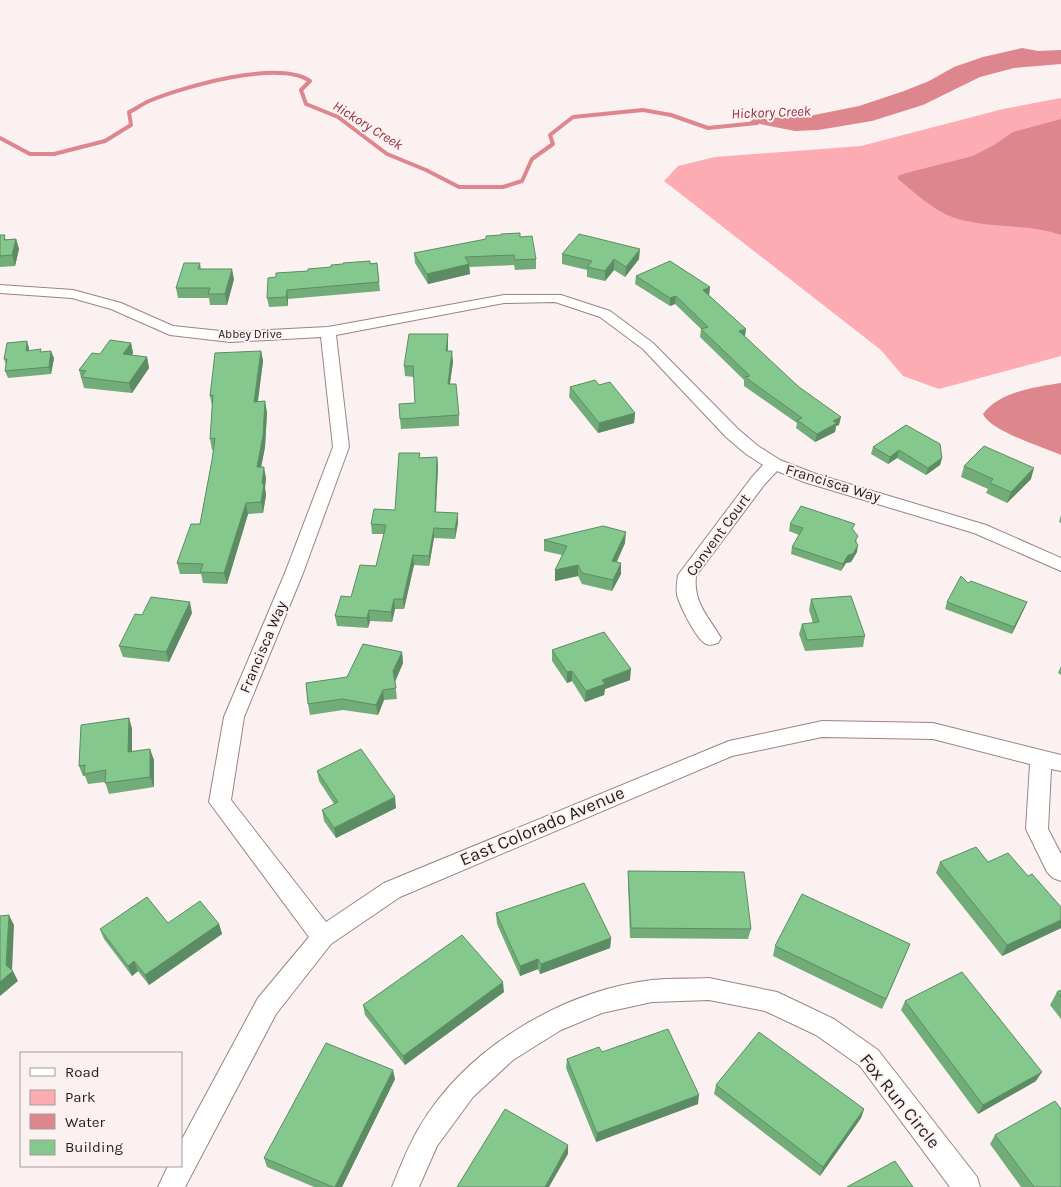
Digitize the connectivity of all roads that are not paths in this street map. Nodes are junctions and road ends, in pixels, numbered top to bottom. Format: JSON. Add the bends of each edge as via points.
{"nodes":[{"id":1,"x":0,"y":289,"type":"edge"},
{"id":2,"x":504,"y":299,"type":"joint"},
{"id":3,"x":328,"y":332,"type":"junction"},
{"id":4,"x":774,"y":464,"type":"junction"},
{"id":5,"x":1061,"y":565,"type":"edge"},
{"id":6,"x":710,"y":638,"type":"dead end"},
{"id":7,"x":1051,"y":761,"type":"edge"},
{"id":8,"x":1061,"y":871,"type":"edge"},
{"id":9,"x":323,"y":937,"type":"junction"},
{"id":10,"x":182,"y":1166,"type":"edge"},
{"id":11,"x":182,"y":1167,"type":"edge"},
{"id":12,"x":171,"y":1187,"type":"edge"},
{"id":13,"x":405,"y":1187,"type":"edge"},
{"id":14,"x":966,"y":1187,"type":"edge"}],
"edges":[{"from":1,"to":3,"type":"street","name":"Abbey Drive","via":[[73,294],[116,306],[170,330],[230,337]]},
{"from":2,"to":3,"type":"street","name":"Abbey Drive"},
{"from":2,"to":4,"type":"street","name":"Francisca Way","via":[[556,298],[605,314],[648,346],[732,433]]},
{"from":3,"to":9,"type":"street","name":"Francisca Way","via":[[341,447],[294,573],[234,717],[220,802]]},
{"from":4,"to":5,"type":"street","name":"Francisca Way","via":[[810,478],[980,529]]},
{"from":4,"to":6,"type":"street","name":"Convent Court","via":[[687,575],[686,599]]},
{"from":7,"to":8,"type":"street","via":[[1037,829]]},
{"from":7,"to":9,"type":"street","name":"East Colorado Avenue","via":[[933,731],[822,729],[729,749],[392,890]]},
{"from":9,"to":10,"type":"street","name":"East Colorado Avenue","via":[[267,1006]]},
{"from":11,"to":12,"type":"street","name":"East Colorado Avenue"},
{"from":13,"to":14,"type":"street","name":"Fox Run Circle","via":[[428,1136],[464,1088],[504,1052],[552,1022],[600,1002],[652,991],[710,989],[768,1000],[825,1026],[869,1058]]}]}
